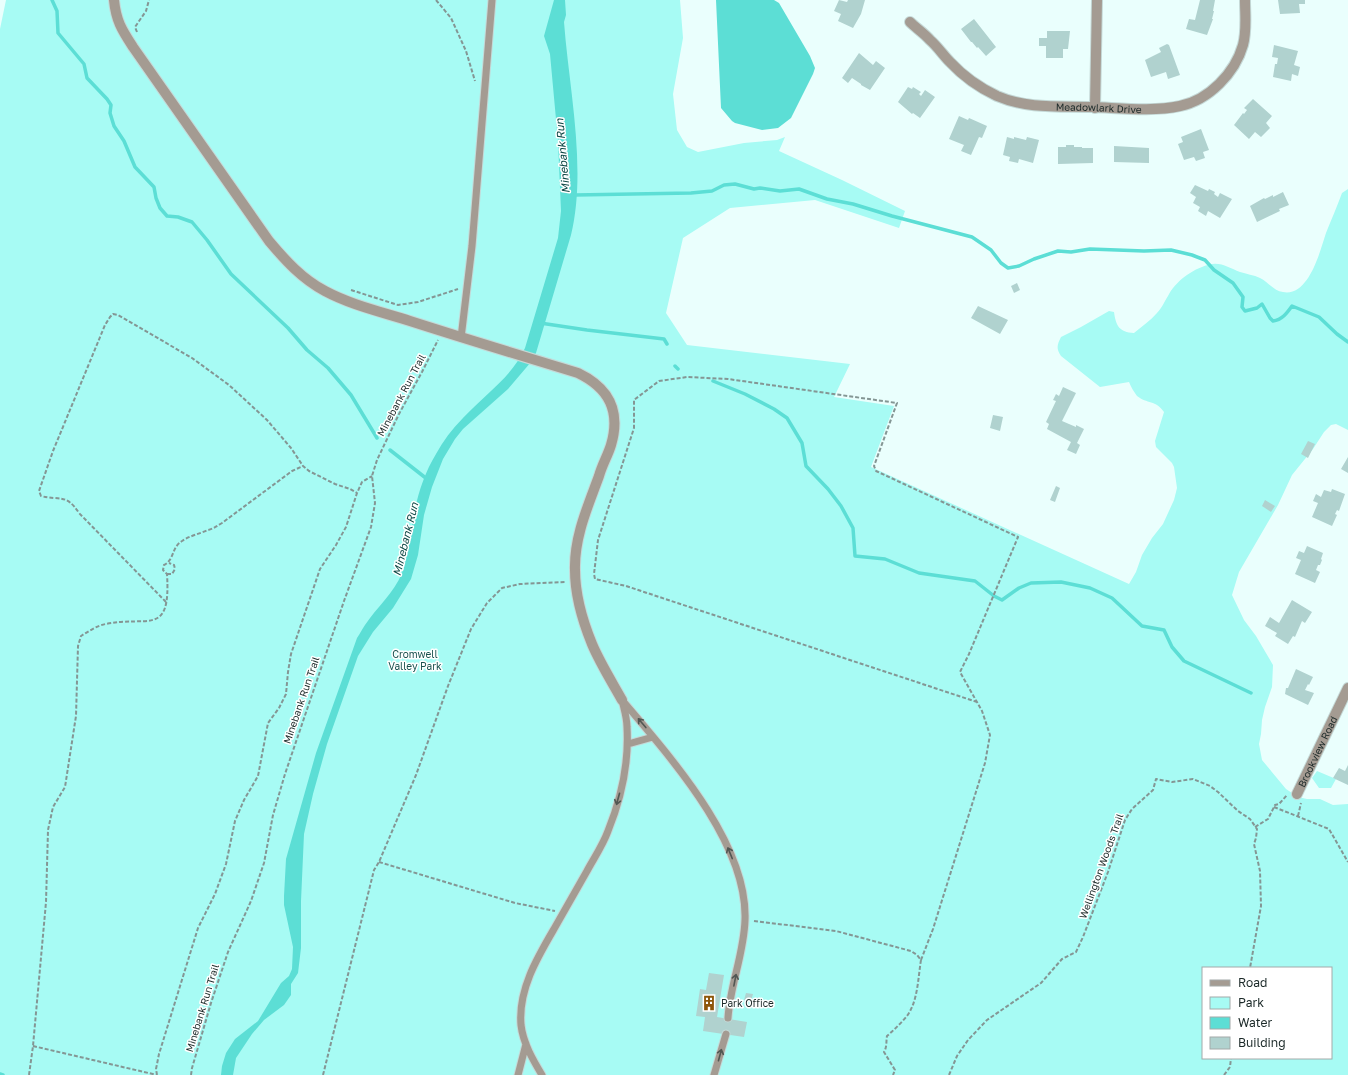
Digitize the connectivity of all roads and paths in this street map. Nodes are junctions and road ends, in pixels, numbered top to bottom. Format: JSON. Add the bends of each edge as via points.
{"nodes":[{"id":1,"x":114,"y":0,"type":"edge"},
{"id":2,"x":149,"y":0,"type":"edge"},
{"id":3,"x":436,"y":0,"type":"edge"},
{"id":4,"x":492,"y":0,"type":"edge"},
{"id":5,"x":1097,"y":0,"type":"edge"},
{"id":6,"x":1245,"y":0,"type":"edge"},
{"id":7,"x":910,"y":22,"type":"dead end"},
{"id":8,"x":139,"y":36,"type":"dead end"},
{"id":9,"x":476,"y":83,"type":"dead end"},
{"id":10,"x":1095,"y":108,"type":"junction"},
{"id":11,"x":460,"y":288,"type":"dead end"},
{"id":12,"x":347,"y":289,"type":"dead end"},
{"id":13,"x":461,"y":338,"type":"junction"},
{"id":14,"x":439,"y":339,"type":"dead end"},
{"id":15,"x":303,"y":466,"type":"junction"},
{"id":16,"x":372,"y":476,"type":"junction"},
{"id":17,"x":357,"y":493,"type":"junction"},
{"id":18,"x":169,"y":563,"type":"junction"},
{"id":19,"x":167,"y":574,"type":"junction"},
{"id":20,"x":576,"y":582,"type":"junction"},
{"id":21,"x":166,"y":602,"type":"junction"},
{"id":22,"x":1348,"y":688,"type":"edge"},
{"id":23,"x":622,"y":700,"type":"junction"},
{"id":24,"x":977,"y":702,"type":"junction"},
{"id":25,"x":653,"y":737,"type":"junction"},
{"id":26,"x":628,"y":744,"type":"junction"},
{"id":27,"x":1297,"y":794,"type":"joint"},
{"id":28,"x":1274,"y":807,"type":"junction"},
{"id":29,"x":1255,"y":827,"type":"junction"},
{"id":30,"x":379,"y":862,"type":"junction"},
{"id":31,"x":1348,"y":862,"type":"edge"},
{"id":32,"x":563,"y":913,"type":"junction"},
{"id":33,"x":745,"y":920,"type":"junction"},
{"id":34,"x":921,"y":960,"type":"junction"},
{"id":35,"x":1250,"y":967,"type":"edge"},
{"id":36,"x":728,"y":1018,"type":"dead end"},
{"id":37,"x":726,"y":1034,"type":"dead end"},
{"id":38,"x":526,"y":1044,"type":"junction"},
{"id":39,"x":33,"y":1046,"type":"junction"},
{"id":40,"x":1231,"y":1059,"type":"edge"},
{"id":41,"x":29,"y":1075,"type":"edge"},
{"id":42,"x":157,"y":1075,"type":"edge"},
{"id":43,"x":191,"y":1075,"type":"edge"},
{"id":44,"x":323,"y":1075,"type":"edge"},
{"id":45,"x":518,"y":1075,"type":"edge"},
{"id":46,"x":542,"y":1075,"type":"edge"},
{"id":47,"x":714,"y":1075,"type":"edge"},
{"id":48,"x":893,"y":1075,"type":"edge"},
{"id":49,"x":949,"y":1075,"type":"edge"},
{"id":50,"x":1224,"y":1075,"type":"edge"}],
"edges":[{"from":1,"to":13,"type":"street","via":[[116,15],[133,47],[268,241],[301,276],[324,291],[351,302]]},
{"from":2,"to":8,"type":"path","via":[[146,11],[135,27]]},
{"from":3,"to":9,"type":"path","via":[[451,18],[466,51]]},
{"from":4,"to":13,"type":"lane","via":[[472,246]]},
{"from":5,"to":10,"type":"street"},
{"from":6,"to":10,"type":"street","name":"Meadowlark Drive","via":[[1245,32],[1237,59],[1218,85],[1200,98],[1181,106],[1160,109]]},
{"from":7,"to":10,"type":"street","name":"Meadowlark Drive","via":[[964,74],[996,95],[1013,102],[1035,106]]},
{"from":11,"to":12,"type":"path","via":[[418,302],[398,305]]},
{"from":13,"to":20,"type":"street","via":[[578,373],[594,381],[611,404],[615,428],[582,522],[577,547]]},
{"from":14,"to":16,"type":"path","name":"Minebank Run Trail","via":[[381,449]]},
{"from":15,"to":17,"type":"path"},
{"from":15,"to":18,"type":"path","via":[[292,471],[222,523],[181,541],[174,549]]},
{"from":15,"to":21,"type":"path","via":[[267,420],[229,385],[192,358],[113,314],[105,325],[39,491],[41,496],[63,498],[74,504],[79,513]]},
{"from":16,"to":17,"type":"path","via":[[362,482]]},
{"from":16,"to":43,"type":"path","name":"Minebank Run Trail","via":[[375,503],[371,527],[285,774],[273,815],[264,863],[251,901],[228,952]]},
{"from":17,"to":42,"type":"path","via":[[346,527],[320,569],[292,654],[286,694],[268,723],[258,776],[235,821],[226,864],[198,928],[159,1054]]},
{"from":18,"to":19,"type":"path","via":[[164,565],[163,570]]},
{"from":18,"to":19,"type":"path","via":[[174,565],[175,569],[172,574]]},
{"from":19,"to":21,"type":"path"},
{"from":20,"to":23,"type":"street","via":[[582,614],[592,644]]},
{"from":20,"to":30,"type":"path","via":[[520,584],[502,588],[487,603],[471,629],[416,775]]},
{"from":21,"to":39,"type":"path","via":[[163,613],[155,620],[106,624],[82,636],[78,646],[76,716],[65,787],[52,807],[48,830],[46,902]]},
{"from":22,"to":27,"type":"street","name":"Brookview Road"},
{"from":25,"to":23,"type":"lane","one_way":true},
{"from":23,"to":26,"type":"lane"},
{"from":24,"to":24,"type":"path","via":[[960,672],[1018,536],[876,471],[874,466],[898,403],[728,379],[687,377],[659,381],[634,400],[634,428],[598,540],[595,579],[626,586]]},
{"from":24,"to":34,"type":"path","via":[[990,735],[985,763],[934,929]]},
{"from":25,"to":26,"type":"lane"},
{"from":33,"to":25,"type":"lane","one_way":true,"via":[[738,872],[726,843],[710,813]]},
{"from":26,"to":32,"type":"lane","one_way":true,"via":[[623,781],[608,831]]},
{"from":27,"to":28,"type":"path","via":[[1286,795]]},
{"from":28,"to":29,"type":"path","via":[[1268,819]]},
{"from":28,"to":31,"type":"path","via":[[1330,829]]},
{"from":29,"to":35,"type":"path","via":[[1257,828],[1254,844],[1260,871],[1261,906]]},
{"from":29,"to":49,"type":"path","name":"Wellington Woods Trail","via":[[1250,819],[1210,786],[1193,779],[1172,782],[1156,779],[1152,790],[1132,809],[1125,820],[1108,872],[1076,952],[1062,959],[1041,983],[987,1020],[968,1040],[957,1056]]},
{"from":30,"to":32,"type":"path","via":[[515,903]]},
{"from":30,"to":44,"type":"path","via":[[374,870]]},
{"from":32,"to":38,"type":"lane","via":[[538,955],[525,985],[521,1025]]},
{"from":33,"to":34,"type":"path","via":[[836,931],[911,951]]},
{"from":36,"to":33,"type":"lane","one_way":true},
{"from":34,"to":48,"type":"path","via":[[913,1005],[908,1015],[887,1036],[884,1052],[895,1070]]},
{"from":47,"to":37,"type":"lane","one_way":true},
{"from":38,"to":45,"type":"lane"},
{"from":38,"to":46,"type":"lane"},
{"from":39,"to":41,"type":"path"},
{"from":39,"to":42,"type":"path"},
{"from":40,"to":50,"type":"path","via":[[1230,1067]]}]}
